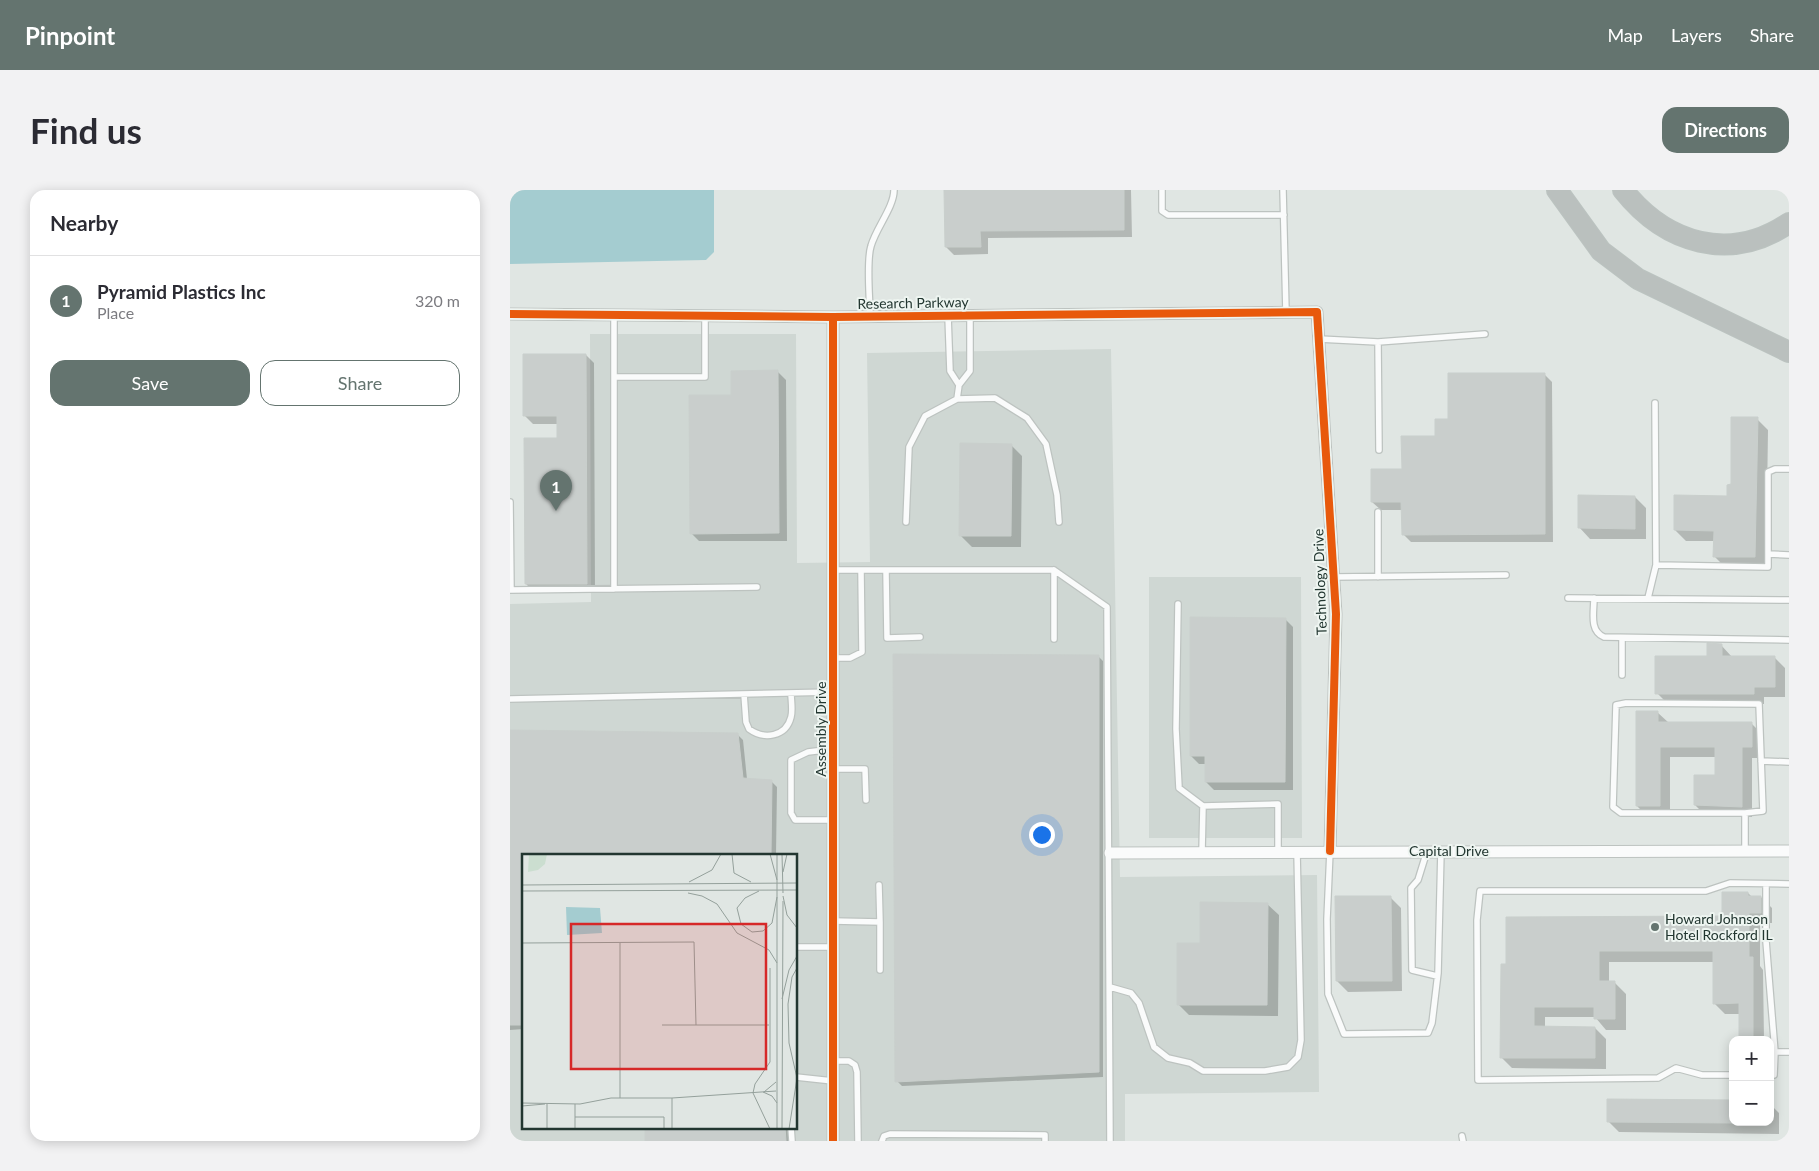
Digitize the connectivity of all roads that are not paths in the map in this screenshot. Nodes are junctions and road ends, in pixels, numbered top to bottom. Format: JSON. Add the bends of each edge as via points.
{"nodes":[{"id":1,"x":894,"y":190,"type":"edge"},
{"id":2,"x":1162,"y":190,"type":"edge"},
{"id":3,"x":1283,"y":190,"type":"edge"},
{"id":4,"x":1557,"y":190,"type":"edge"},
{"id":5,"x":1623,"y":190,"type":"edge"},
{"id":6,"x":1284,"y":216,"type":"junction"},
{"id":7,"x":1789,"y":222,"type":"edge"},
{"id":8,"x":1286,"y":312,"type":"junction"},
{"id":9,"x":1317,"y":312,"type":"joint"},
{"id":10,"x":510,"y":314,"type":"edge"},
{"id":11,"x":614,"y":314,"type":"junction"},
{"id":12,"x":970,"y":315,"type":"junction"},
{"id":13,"x":705,"y":316,"type":"junction"},
{"id":14,"x":870,"y":316,"type":"junction"},
{"id":15,"x":948,"y":316,"type":"junction"},
{"id":16,"x":833,"y":317,"type":"junction"},
{"id":17,"x":1485,"y":334,"type":"dead end"},
{"id":18,"x":1319,"y":339,"type":"junction"},
{"id":19,"x":1378,"y":342,"type":"junction"},
{"id":20,"x":1789,"y":352,"type":"edge"},
{"id":21,"x":614,"y":377,"type":"junction"},
{"id":22,"x":960,"y":385,"type":"junction"},
{"id":23,"x":957,"y":399,"type":"junction"},
{"id":24,"x":1655,"y":403,"type":"dead end"},
{"id":25,"x":1379,"y":450,"type":"dead end"},
{"id":26,"x":1789,"y":469,"type":"edge"},
{"id":27,"x":510,"y":502,"type":"edge"},
{"id":28,"x":1378,"y":512,"type":"dead end"},
{"id":29,"x":906,"y":522,"type":"dead end"},
{"id":30,"x":1059,"y":522,"type":"dead end"},
{"id":31,"x":1768,"y":554,"type":"junction"},
{"id":32,"x":1789,"y":555,"type":"edge"},
{"id":33,"x":1656,"y":565,"type":"junction"},
{"id":34,"x":833,"y":570,"type":"junction"},
{"id":35,"x":1054,"y":570,"type":"junction"},
{"id":36,"x":861,"y":571,"type":"junction"},
{"id":37,"x":886,"y":571,"type":"junction"},
{"id":38,"x":1506,"y":575,"type":"dead end"},
{"id":39,"x":1334,"y":577,"type":"junction"},
{"id":40,"x":1378,"y":577,"type":"junction"},
{"id":41,"x":757,"y":588,"type":"dead end"},
{"id":42,"x":614,"y":589,"type":"junction"},
{"id":43,"x":1568,"y":598,"type":"dead end"},
{"id":44,"x":1594,"y":598,"type":"junction"},
{"id":45,"x":1648,"y":598,"type":"junction"},
{"id":46,"x":1789,"y":600,"type":"edge"},
{"id":47,"x":1178,"y":604,"type":"dead end"},
{"id":48,"x":920,"y":637,"type":"dead end"},
{"id":49,"x":1622,"y":638,"type":"junction"},
{"id":50,"x":1054,"y":639,"type":"dead end"},
{"id":51,"x":1789,"y":640,"type":"edge"},
{"id":52,"x":833,"y":658,"type":"junction"},
{"id":53,"x":1622,"y":675,"type":"dead end"},
{"id":54,"x":833,"y":692,"type":"junction"},
{"id":55,"x":791,"y":693,"type":"junction"},
{"id":56,"x":744,"y":694,"type":"junction"},
{"id":57,"x":510,"y":699,"type":"edge"},
{"id":58,"x":833,"y":749,"type":"junction"},
{"id":59,"x":1761,"y":761,"type":"junction"},
{"id":60,"x":1789,"y":762,"type":"edge"},
{"id":61,"x":833,"y":769,"type":"junction"},
{"id":62,"x":866,"y":800,"type":"dead end"},
{"id":63,"x":1203,"y":806,"type":"junction"},
{"id":64,"x":1745,"y":813,"type":"junction"},
{"id":65,"x":833,"y":820,"type":"junction"},
{"id":66,"x":1330,"y":851,"type":"junction"},
{"id":67,"x":1427,"y":851,"type":"junction"},
{"id":68,"x":1440,"y":851,"type":"junction"},
{"id":69,"x":1746,"y":851,"type":"junction"},
{"id":70,"x":1789,"y":851,"type":"edge"},
{"id":71,"x":1202,"y":852,"type":"junction"},
{"id":72,"x":1278,"y":852,"type":"junction"},
{"id":73,"x":1297,"y":852,"type":"junction"},
{"id":74,"x":1110,"y":853,"type":"junction"},
{"id":75,"x":1766,"y":884,"type":"junction"},
{"id":76,"x":1789,"y":884,"type":"edge"},
{"id":77,"x":879,"y":885,"type":"dead end"},
{"id":78,"x":833,"y":921,"type":"junction"},
{"id":79,"x":880,"y":922,"type":"junction"},
{"id":80,"x":798,"y":947,"type":"edge"},
{"id":81,"x":833,"y":947,"type":"junction"},
{"id":82,"x":880,"y":970,"type":"dead end"},
{"id":83,"x":1437,"y":976,"type":"junction"},
{"id":84,"x":1110,"y":987,"type":"junction"},
{"id":85,"x":1775,"y":1052,"type":"junction"},
{"id":86,"x":1789,"y":1052,"type":"edge"},
{"id":87,"x":833,"y":1061,"type":"junction"},
{"id":88,"x":1729,"y":1075,"type":"edge"},
{"id":89,"x":1774,"y":1075,"type":"edge"},
{"id":90,"x":798,"y":1077,"type":"edge"},
{"id":91,"x":833,"y":1081,"type":"junction"},
{"id":92,"x":791,"y":1128,"type":"edge"},
{"id":93,"x":792,"y":1141,"type":"edge"},
{"id":94,"x":834,"y":1141,"type":"edge"},
{"id":95,"x":858,"y":1141,"type":"edge"},
{"id":96,"x":882,"y":1141,"type":"edge"},
{"id":97,"x":1045,"y":1141,"type":"edge"},
{"id":98,"x":1110,"y":1141,"type":"edge"}],
"edges":[{"from":1,"to":14,"type":"lane","via":[[894,201],[881,220],[870,248]]},
{"from":2,"to":6,"type":"lane","via":[[1162,211],[1168,215]]},
{"from":3,"to":6,"type":"lane"},
{"from":4,"to":20,"type":"highway","via":[[1601,252],[1638,278]]},
{"from":5,"to":7,"type":"highway","via":[[1667,231],[1700,242],[1736,245],[1772,234]]},
{"from":6,"to":8,"type":"lane"},
{"from":8,"to":9,"type":"street","name":"Research Parkway"},
{"from":8,"to":12,"type":"street","name":"Research Parkway"},
{"from":9,"to":18,"type":"street","name":"Technology Drive"},
{"from":10,"to":11,"type":"street","name":"Research Parkway"},
{"from":11,"to":13,"type":"street","name":"Research Parkway"},
{"from":11,"to":21,"type":"lane"},
{"from":12,"to":15,"type":"street","name":"Research Parkway"},
{"from":12,"to":22,"type":"lane","via":[[970,371]]},
{"from":13,"to":16,"type":"street","name":"Research Parkway"},
{"from":13,"to":21,"type":"lane","via":[[705,377]]},
{"from":14,"to":15,"type":"street","name":"Research Parkway"},
{"from":14,"to":16,"type":"street","name":"Research Parkway"},
{"from":15,"to":22,"type":"lane","via":[[950,371]]},
{"from":16,"to":34,"type":"street","name":"Assembly Drive"},
{"from":17,"to":19,"type":"lane"},
{"from":18,"to":19,"type":"lane"},
{"from":18,"to":39,"type":"street","name":"Technology Drive"},
{"from":19,"to":25,"type":"lane"},
{"from":21,"to":42,"type":"lane"},
{"from":22,"to":23,"type":"lane"},
{"from":23,"to":29,"type":"lane","via":[[925,416],[909,447]]},
{"from":23,"to":30,"type":"lane","via":[[995,398],[1027,418],[1046,444]]},
{"from":24,"to":33,"type":"lane"},
{"from":26,"to":31,"type":"lane","via":[[1775,468],[1768,472]]},
{"from":27,"to":42,"type":"lane","via":[[511,590]]},
{"from":28,"to":40,"type":"lane"},
{"from":31,"to":32,"type":"lane"},
{"from":31,"to":33,"type":"lane","via":[[1768,567]]},
{"from":33,"to":45,"type":"lane"},
{"from":34,"to":36,"type":"lane"},
{"from":34,"to":52,"type":"street","name":"Assembly Drive"},
{"from":35,"to":37,"type":"lane"},
{"from":35,"to":50,"type":"lane"},
{"from":35,"to":74,"type":"lane","via":[[1107,607]]},
{"from":36,"to":37,"type":"lane"},
{"from":36,"to":52,"type":"lane","via":[[862,652],[850,658]]},
{"from":37,"to":48,"type":"lane","via":[[887,638]]},
{"from":38,"to":40,"type":"lane"},
{"from":39,"to":40,"type":"lane"},
{"from":39,"to":66,"type":"street","name":"Technology Drive","via":[[1336,614]]},
{"from":41,"to":42,"type":"lane"},
{"from":43,"to":44,"type":"lane"},
{"from":44,"to":45,"type":"lane"},
{"from":44,"to":49,"type":"lane","via":[[1594,628],[1598,634]]},
{"from":45,"to":46,"type":"lane"},
{"from":47,"to":63,"type":"lane","via":[[1176,729],[1179,788]]},
{"from":49,"to":51,"type":"lane"},
{"from":49,"to":53,"type":"lane"},
{"from":52,"to":54,"type":"street","name":"Assembly Drive"},
{"from":54,"to":55,"type":"lane"},
{"from":54,"to":58,"type":"street","name":"Assembly Drive"},
{"from":55,"to":56,"type":"lane"},
{"from":55,"to":56,"type":"lane","via":[[792,715],[788,726],[773,735],[749,729]]},
{"from":56,"to":57,"type":"lane"},
{"from":58,"to":61,"type":"street","name":"Assembly Drive"},
{"from":58,"to":65,"type":"lane","via":[[808,752],[791,760],[792,813],[795,820]]},
{"from":59,"to":60,"type":"lane"},
{"from":59,"to":64,"type":"lane","via":[[1763,812]]},
{"from":59,"to":64,"type":"lane","via":[[1759,704],[1616,705],[1613,807],[1621,813]]},
{"from":61,"to":62,"type":"lane","via":[[865,769]]},
{"from":61,"to":65,"type":"street","name":"Assembly Drive"},
{"from":63,"to":71,"type":"lane"},
{"from":63,"to":72,"type":"lane","via":[[1278,804]]},
{"from":64,"to":69,"type":"lane"},
{"from":65,"to":78,"type":"street","name":"Assembly Drive"},
{"from":66,"to":67,"type":"street","name":"Capital Drive"},
{"from":66,"to":73,"type":"street","name":"Capital Drive"},
{"from":66,"to":83,"type":"lane","via":[[1328,994],[1344,1034],[1428,1033]]},
{"from":67,"to":68,"type":"street","name":"Capital Drive"},
{"from":67,"to":83,"type":"lane","via":[[1418,880],[1411,888],[1412,970]]},
{"from":68,"to":69,"type":"street","name":"Capital Drive"},
{"from":68,"to":83,"type":"lane"},
{"from":69,"to":70,"type":"street","name":"Capital Drive"},
{"from":71,"to":72,"type":"street","name":"Capital Drive"},
{"from":71,"to":74,"type":"street","name":"Capital Drive"},
{"from":72,"to":73,"type":"street","name":"Capital Drive"},
{"from":73,"to":84,"type":"lane","via":[[1301,1040],[1298,1057],[1288,1067],[1265,1071],[1203,1071],[1190,1063],[1168,1058],[1154,1046],[1139,1003],[1131,993]]},
{"from":74,"to":84,"type":"lane"},
{"from":75,"to":76,"type":"lane"},
{"from":75,"to":85,"type":"lane","via":[[1766,941]]},
{"from":75,"to":88,"type":"lane","via":[[1730,883],[1706,891],[1480,891],[1477,920],[1478,1080],[1658,1078],[1676,1068],[1702,1075]]},
{"from":77,"to":79,"type":"lane"},
{"from":78,"to":79,"type":"lane"},
{"from":78,"to":81,"type":"street","name":"Assembly Drive"},
{"from":79,"to":82,"type":"lane"},
{"from":80,"to":81,"type":"lane"},
{"from":81,"to":87,"type":"street","name":"Assembly Drive"},
{"from":84,"to":98,"type":"lane"},
{"from":85,"to":86,"type":"lane"},
{"from":85,"to":89,"type":"lane"},
{"from":87,"to":91,"type":"street","name":"Assembly Drive"},
{"from":87,"to":95,"type":"lane","via":[[849,1061],[855,1065]]},
{"from":90,"to":91,"type":"lane"},
{"from":91,"to":94,"type":"street","name":"Assembly Drive"},
{"from":92,"to":93,"type":"lane"},
{"from":96,"to":97,"type":"lane","via":[[890,1134],[1045,1135]]}]}
